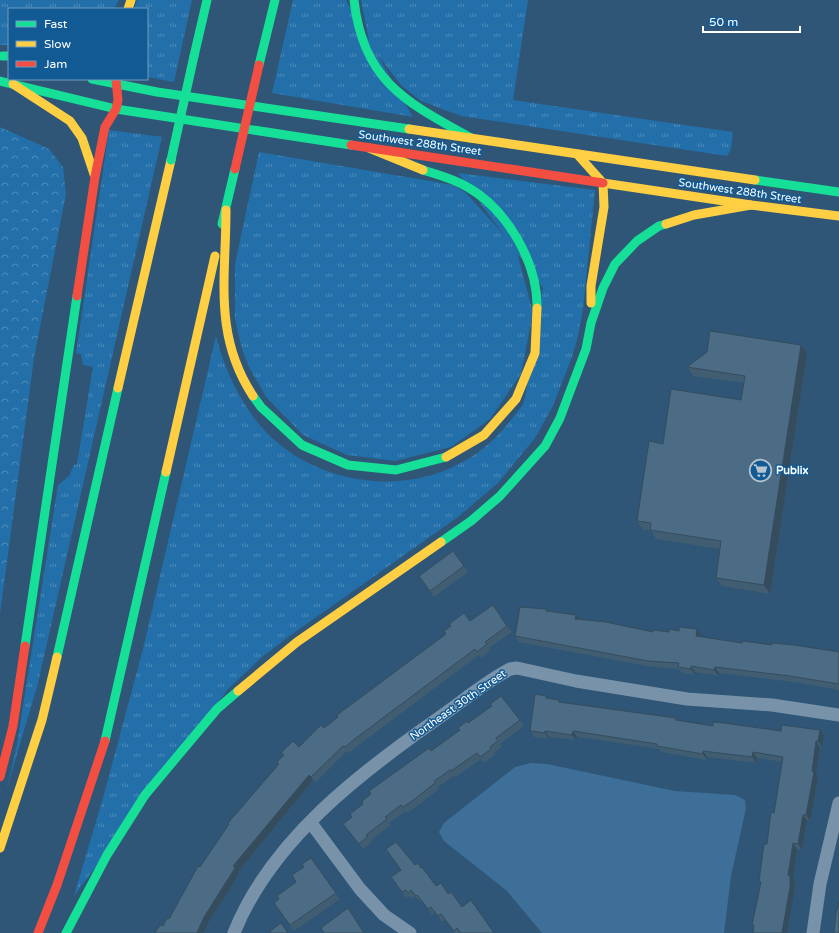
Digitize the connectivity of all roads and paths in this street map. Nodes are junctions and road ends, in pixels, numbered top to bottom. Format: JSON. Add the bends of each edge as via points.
{"nodes":[{"id":1,"x":207,"y":0,"type":"edge"},
{"id":2,"x":275,"y":0,"type":"edge"},
{"id":3,"x":354,"y":0,"type":"edge"},
{"id":4,"x":100,"y":80,"type":"edge"},
{"id":5,"x":0,"y":81,"type":"edge"},
{"id":6,"x":117,"y":82,"type":"edge"},
{"id":7,"x":13,"y":84,"type":"junction"},
{"id":8,"x":116,"y":109,"type":"junction"},
{"id":9,"x":471,"y":138,"type":"junction"},
{"id":10,"x":370,"y":148,"type":"junction"},
{"id":11,"x":577,"y":154,"type":"junction"},
{"id":12,"x":95,"y":177,"type":"junction"},
{"id":13,"x":603,"y":183,"type":"junction"},
{"id":14,"x":839,"y":192,"type":"edge"},
{"id":15,"x":751,"y":205,"type":"junction"},
{"id":16,"x":226,"y":210,"type":"junction"},
{"id":17,"x":839,"y":216,"type":"edge"},
{"id":18,"x":591,"y":323,"type":"junction"},
{"id":19,"x":839,"y":715,"type":"edge"},
{"id":20,"x":0,"y":777,"type":"edge"},
{"id":21,"x":839,"y":803,"type":"edge"},
{"id":22,"x":311,"y":823,"type":"junction"},
{"id":23,"x":0,"y":848,"type":"edge"},
{"id":24,"x":38,"y":933,"type":"edge"},
{"id":25,"x":66,"y":933,"type":"edge"},
{"id":26,"x":234,"y":933,"type":"edge"},
{"id":27,"x":410,"y":933,"type":"edge"},
{"id":28,"x":813,"y":933,"type":"edge"}],
"edges":[{"from":1,"to":23,"type":"main road","bridge":true,"via":[[42,720]]},
{"from":2,"to":16,"type":"main road","bridge":true},
{"from":3,"to":9,"type":"main road","via":[[357,24],[364,43],[373,63],[389,84],[419,108]]},
{"from":4,"to":6,"type":"main road","name":"Southwest 288th Street"},
{"from":5,"to":7,"type":"main road","name":"Southwest 288th Street"},
{"from":6,"to":8,"type":"main road"},
{"from":6,"to":9,"type":"main road","name":"Southwest 288th Street"},
{"from":7,"to":8,"type":"main road","name":"Southwest 288th Street"},
{"from":7,"to":12,"type":"main road","via":[[70,121],[82,138]]},
{"from":8,"to":10,"type":"main road","name":"Southwest 288th Street"},
{"from":8,"to":12,"type":"main road","via":[[105,127]]},
{"from":9,"to":11,"type":"main road","name":"Southwest 288th Street"},
{"from":10,"to":13,"type":"main road","name":"Southwest 288th Street"},
{"from":10,"to":16,"type":"main road","via":[[410,166],[448,177],[477,193],[509,225],[530,263],[536,288],[540,314],[538,337],[534,359],[518,397],[478,442],[440,461],[411,469],[357,469],[307,450],[286,435],[269,418],[240,375],[226,331],[223,295]]},
{"from":11,"to":13,"type":"main road"},
{"from":11,"to":14,"type":"main road","name":"Southwest 288th Street"},
{"from":12,"to":20,"type":"main road","via":[[13,726]]},
{"from":13,"to":15,"type":"main road","name":"Southwest 288th Street"},
{"from":13,"to":18,"type":"main road","via":[[604,207],[591,286]]},
{"from":15,"to":17,"type":"main road","name":"Southwest 288th Street"},
{"from":15,"to":18,"type":"main road","via":[[686,217],[659,226],[637,241],[615,264],[603,288]]},
{"from":16,"to":24,"type":"main road","via":[[104,747]]},
{"from":18,"to":25,"type":"main road","via":[[586,349],[560,418],[545,446],[534,459],[500,496],[470,521],[297,642],[217,709],[145,795],[107,855]]},
{"from":19,"to":22,"type":"street","name":"Northeast 30th Street","via":[[772,705],[687,698],[576,681],[517,668],[510,669],[379,760]]},
{"from":21,"to":28,"type":"street","via":[[820,884]]},
{"from":22,"to":26,"type":"street","name":"Northeast 30th Street","via":[[258,887]]},
{"from":22,"to":27,"type":"street","via":[[360,890],[384,915]]}]}
